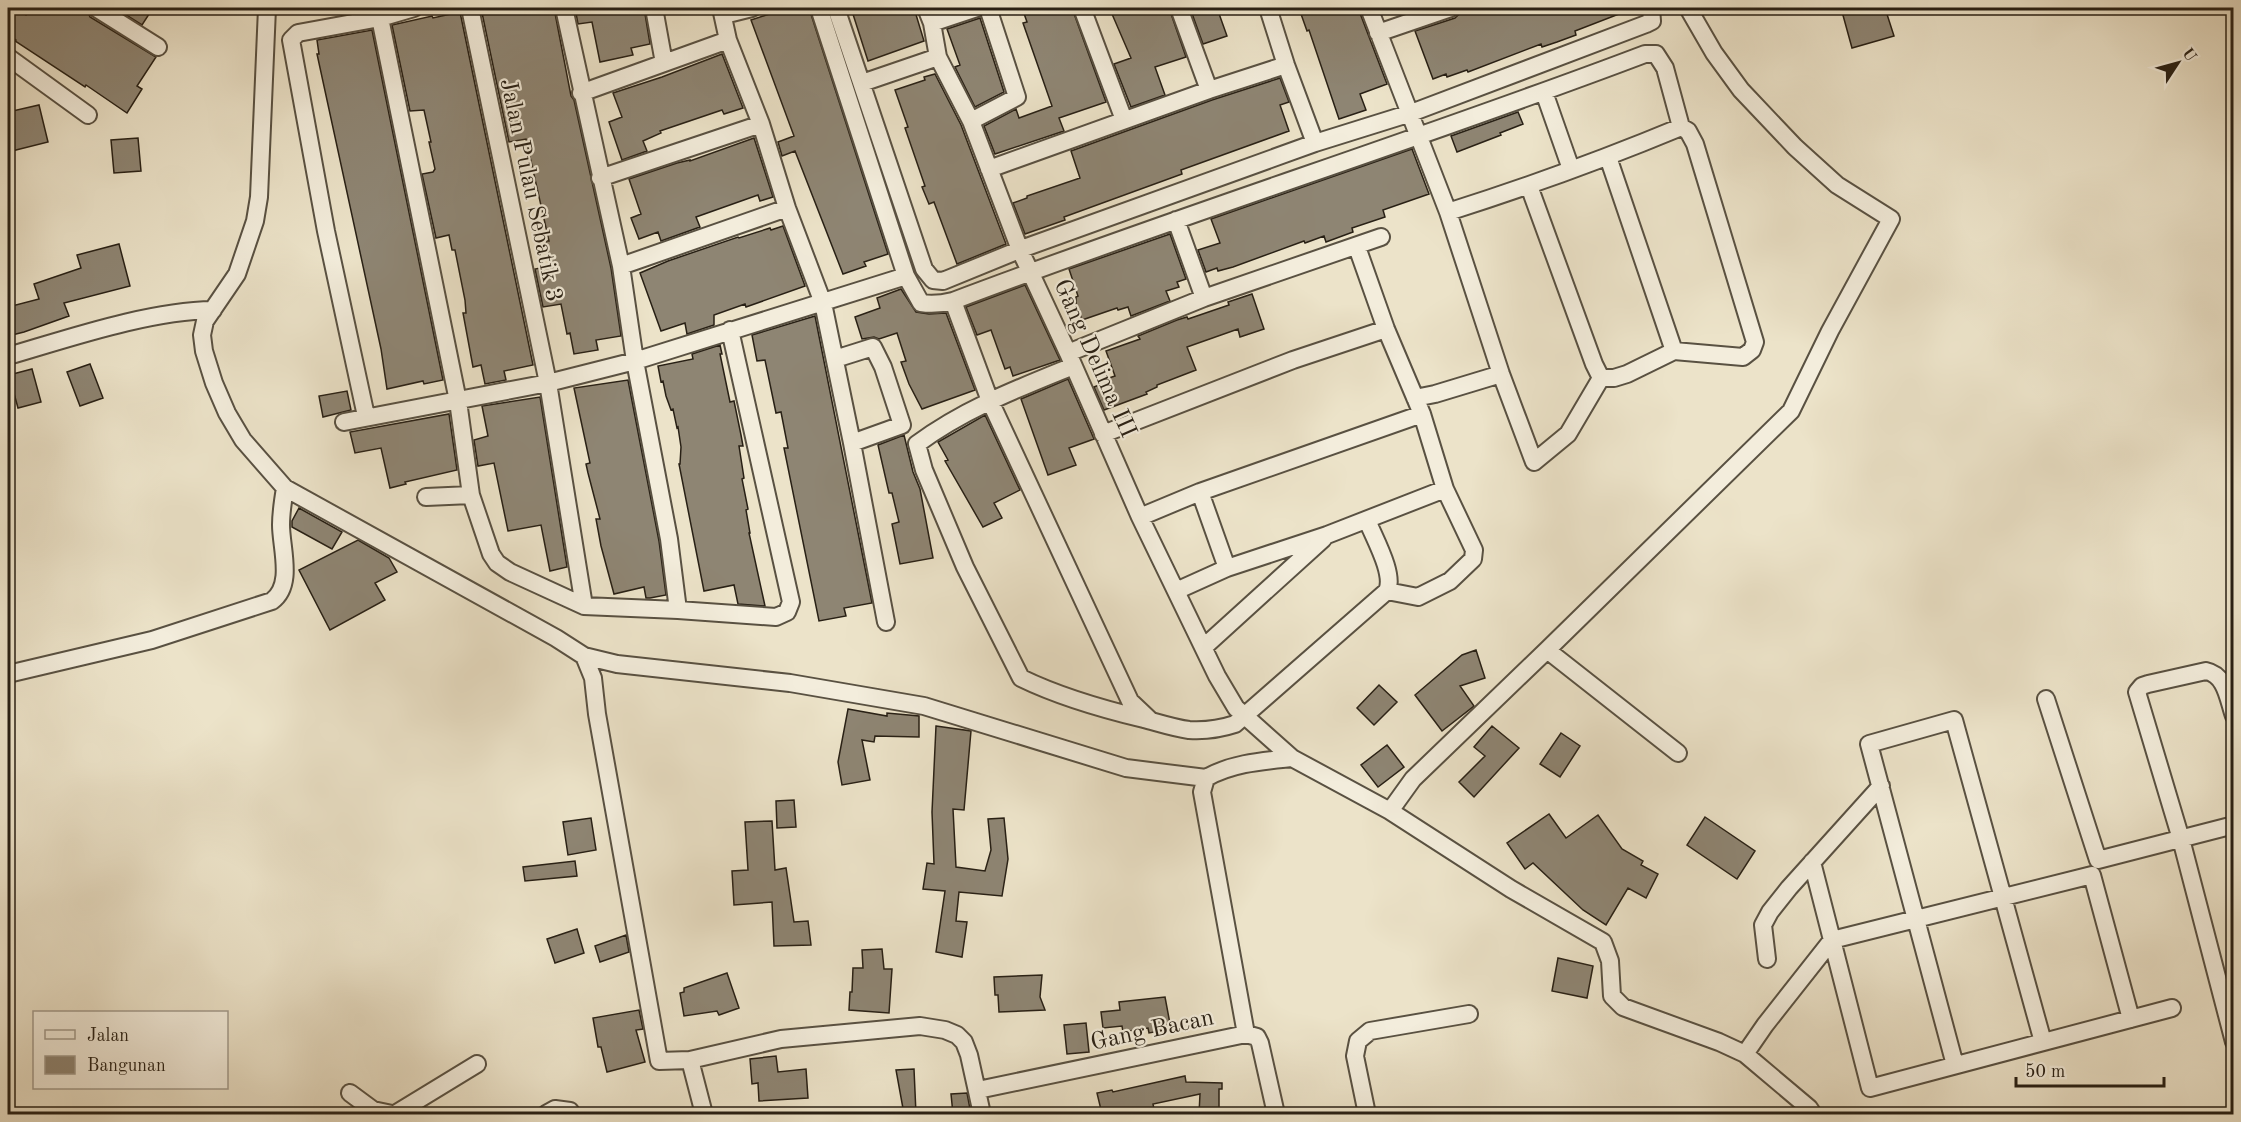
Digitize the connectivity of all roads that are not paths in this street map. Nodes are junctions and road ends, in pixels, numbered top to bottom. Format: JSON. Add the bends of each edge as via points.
{"nodes":[{"id":1,"x":96,"y":8,"type":"edge"},
{"id":2,"x":267,"y":8,"type":"edge"},
{"id":3,"x":414,"y":8,"type":"edge"},
{"id":4,"x":470,"y":8,"type":"edge"},
{"id":5,"x":564,"y":8,"type":"edge"},
{"id":6,"x":654,"y":8,"type":"edge"},
{"id":7,"x":752,"y":8,"type":"edge"},
{"id":8,"x":819,"y":8,"type":"edge"},
{"id":9,"x":836,"y":8,"type":"edge"},
{"id":10,"x":977,"y":8,"type":"edge"},
{"id":11,"x":988,"y":8,"type":"edge"},
{"id":12,"x":1082,"y":8,"type":"edge"},
{"id":13,"x":1179,"y":8,"type":"edge"},
{"id":14,"x":1268,"y":8,"type":"edge"},
{"id":15,"x":1369,"y":8,"type":"edge"},
{"id":16,"x":1451,"y":8,"type":"edge"},
{"id":17,"x":1652,"y":8,"type":"edge"},
{"id":18,"x":1688,"y":8,"type":"edge"},
{"id":19,"x":722,"y":11,"type":"edge"},
{"id":20,"x":929,"y":15,"type":"edge"},
{"id":21,"x":380,"y":18,"type":"junction"},
{"id":22,"x":1378,"y":33,"type":"junction"},
{"id":23,"x":728,"y":40,"type":"junction"},
{"id":24,"x":158,"y":46,"type":"dead end"},
{"id":25,"x":8,"y":57,"type":"edge"},
{"id":26,"x":938,"y":57,"type":"junction"},
{"id":27,"x":664,"y":63,"type":"junction"},
{"id":28,"x":1286,"y":66,"type":"junction"},
{"id":29,"x":862,"y":83,"type":"junction"},
{"id":30,"x":1209,"y":90,"type":"junction"},
{"id":31,"x":1544,"y":92,"type":"junction"},
{"id":32,"x":581,"y":93,"type":"junction"},
{"id":33,"x":1411,"y":113,"type":"junction"},
{"id":34,"x":88,"y":115,"type":"dead end"},
{"id":35,"x":1124,"y":120,"type":"junction"},
{"id":36,"x":971,"y":121,"type":"junction"},
{"id":37,"x":761,"y":124,"type":"junction"},
{"id":38,"x":1681,"y":127,"type":"junction"},
{"id":39,"x":1419,"y":136,"type":"junction"},
{"id":40,"x":1315,"y":143,"type":"junction"},
{"id":41,"x":1608,"y":157,"type":"junction"},
{"id":42,"x":990,"y":169,"type":"junction"},
{"id":43,"x":1571,"y":169,"type":"junction"},
{"id":44,"x":600,"y":178,"type":"junction"},
{"id":45,"x":1529,"y":186,"type":"junction"},
{"id":46,"x":788,"y":208,"type":"junction"},
{"id":47,"x":1448,"y":212,"type":"junction"},
{"id":48,"x":1176,"y":220,"type":"junction"},
{"id":49,"x":1381,"y":237,"type":"dead end"},
{"id":50,"x":1357,"y":247,"type":"junction"},
{"id":51,"x":1020,"y":250,"type":"junction"},
{"id":52,"x":621,"y":266,"type":"junction"},
{"id":53,"x":1032,"y":271,"type":"junction"},
{"id":54,"x":906,"y":276,"type":"junction"},
{"id":55,"x":1204,"y":298,"type":"junction"},
{"id":56,"x":953,"y":301,"type":"junction"},
{"id":57,"x":823,"y":303,"type":"junction"},
{"id":58,"x":213,"y":310,"type":"junction"},
{"id":59,"x":1386,"y":329,"type":"junction"},
{"id":60,"x":730,"y":330,"type":"junction"},
{"id":61,"x":1674,"y":351,"type":"junction"},
{"id":62,"x":8,"y":356,"type":"edge"},
{"id":63,"x":835,"y":359,"type":"junction"},
{"id":64,"x":1071,"y":359,"type":"junction"},
{"id":65,"x":635,"y":361,"type":"junction"},
{"id":66,"x":1501,"y":374,"type":"junction"},
{"id":67,"x":1601,"y":378,"type":"junction"},
{"id":68,"x":548,"y":383,"type":"junction"},
{"id":69,"x":990,"y":400,"type":"junction"},
{"id":70,"x":458,"y":401,"type":"junction"},
{"id":71,"x":1418,"y":406,"type":"junction"},
{"id":72,"x":366,"y":416,"type":"junction"},
{"id":73,"x":344,"y":422,"type":"dead end"},
{"id":74,"x":1103,"y":434,"type":"junction"},
{"id":75,"x":852,"y":442,"type":"junction"},
{"id":76,"x":285,"y":488,"type":"junction"},
{"id":77,"x":1445,"y":489,"type":"junction"},
{"id":78,"x":1200,"y":492,"type":"junction"},
{"id":79,"x":471,"y":495,"type":"junction"},
{"id":80,"x":426,"y":497,"type":"dead end"},
{"id":81,"x":1140,"y":518,"type":"junction"},
{"id":82,"x":1368,"y":520,"type":"junction"},
{"id":83,"x":1327,"y":535,"type":"junction"},
{"id":84,"x":1227,"y":568,"type":"junction"},
{"id":85,"x":1176,"y":591,"type":"junction"},
{"id":86,"x":1388,"y":591,"type":"junction"},
{"id":87,"x":584,"y":606,"type":"junction"},
{"id":88,"x":678,"y":610,"type":"junction"},
{"id":89,"x":886,"y":622,"type":"dead end"},
{"id":90,"x":1204,"y":647,"type":"junction"},
{"id":91,"x":1547,"y":650,"type":"junction"},
{"id":92,"x":584,"y":656,"type":"junction"},
{"id":93,"x":8,"y":674,"type":"edge"},
{"id":94,"x":2046,"y":699,"type":"dead end"},
{"id":95,"x":2234,"y":716,"type":"edge"},
{"id":96,"x":1244,"y":717,"type":"junction"},
{"id":97,"x":1151,"y":721,"type":"junction"},
{"id":98,"x":1678,"y":753,"type":"dead end"},
{"id":99,"x":1292,"y":758,"type":"junction"},
{"id":100,"x":1206,"y":778,"type":"junction"},
{"id":101,"x":1881,"y":786,"type":"junction"},
{"id":102,"x":1390,"y":811,"type":"junction"},
{"id":103,"x":2234,"y":825,"type":"edge"},
{"id":104,"x":2181,"y":839,"type":"junction"},
{"id":105,"x":1812,"y":862,"type":"junction"},
{"id":106,"x":2003,"y":897,"type":"junction"},
{"id":107,"x":1916,"y":919,"type":"junction"},
{"id":108,"x":1832,"y":940,"type":"junction"},
{"id":109,"x":1767,"y":959,"type":"dead end"},
{"id":110,"x":2172,"y":1008,"type":"dead end"},
{"id":111,"x":1469,"y":1014,"type":"dead end"},
{"id":112,"x":2131,"y":1019,"type":"junction"},
{"id":113,"x":1246,"y":1034,"type":"junction"},
{"id":114,"x":2043,"y":1042,"type":"junction"},
{"id":115,"x":2234,"y":1042,"type":"edge"},
{"id":116,"x":1745,"y":1054,"type":"junction"},
{"id":117,"x":690,"y":1060,"type":"junction"},
{"id":118,"x":477,"y":1064,"type":"dead end"},
{"id":119,"x":1955,"y":1065,"type":"junction"},
{"id":120,"x":978,"y":1090,"type":"junction"},
{"id":121,"x":350,"y":1093,"type":"dead end"},
{"id":122,"x":394,"y":1114,"type":"edge"},
{"id":123,"x":546,"y":1114,"type":"edge"},
{"id":124,"x":572,"y":1114,"type":"edge"},
{"id":125,"x":704,"y":1114,"type":"edge"},
{"id":126,"x":982,"y":1114,"type":"edge"},
{"id":127,"x":1276,"y":1114,"type":"edge"},
{"id":128,"x":1367,"y":1114,"type":"edge"},
{"id":129,"x":1813,"y":1114,"type":"edge"}],
"edges":[{"from":1,"to":24,"type":"street"},
{"from":2,"to":58,"type":"street","via":[[255,221],[237,274]]},
{"from":3,"to":21,"type":"street"},
{"from":4,"to":68,"type":"street","name":"Jalan Pulau Sebatik 3"},
{"from":5,"to":32,"type":"street"},
{"from":6,"to":27,"type":"street"},
{"from":7,"to":19,"type":"street"},
{"from":8,"to":54,"type":"street"},
{"from":9,"to":29,"type":"street"},
{"from":10,"to":20,"type":"street"},
{"from":11,"to":36,"type":"street","via":[[1017,97]]},
{"from":12,"to":35,"type":"street"},
{"from":13,"to":30,"type":"street"},
{"from":14,"to":28,"type":"street"},
{"from":15,"to":22,"type":"street"},
{"from":16,"to":22,"type":"street"},
{"from":17,"to":33,"type":"street","via":[[1652,21],[1646,24]]},
{"from":18,"to":91,"type":"street","via":[[1741,90],[1787,139],[1837,185],[1891,219],[1791,411]]},
{"from":19,"to":23,"type":"street"},
{"from":20,"to":26,"type":"street","name":"Gang Delima III"},
{"from":21,"to":70,"type":"street"},
{"from":21,"to":72,"type":"street","via":[[298,33],[291,44]]},
{"from":22,"to":33,"type":"street"},
{"from":23,"to":27,"type":"street"},
{"from":23,"to":37,"type":"street"},
{"from":25,"to":34,"type":"street"},
{"from":26,"to":29,"type":"street"},
{"from":26,"to":36,"type":"street","name":"Gang Delima III"},
{"from":27,"to":32,"type":"street"},
{"from":28,"to":30,"type":"street"},
{"from":28,"to":40,"type":"street"},
{"from":29,"to":51,"type":"street","via":[[924,269],[933,280],[943,281]]},
{"from":30,"to":35,"type":"street"},
{"from":31,"to":38,"type":"street","via":[[1645,54],[1656,54],[1665,68]]},
{"from":31,"to":39,"type":"street"},
{"from":31,"to":43,"type":"street"},
{"from":32,"to":44,"type":"street"},
{"from":33,"to":39,"type":"street"},
{"from":33,"to":40,"type":"street"},
{"from":35,"to":42,"type":"street"},
{"from":36,"to":42,"type":"street","name":"Gang Delima III"},
{"from":37,"to":44,"type":"street"},
{"from":37,"to":46,"type":"street"},
{"from":38,"to":41,"type":"street"},
{"from":38,"to":61,"type":"street","via":[[1695,144],[1755,342],[1743,357]]},
{"from":39,"to":47,"type":"street"},
{"from":39,"to":48,"type":"street"},
{"from":40,"to":51,"type":"street"},
{"from":41,"to":43,"type":"street"},
{"from":41,"to":61,"type":"street"},
{"from":42,"to":51,"type":"street","name":"Gang Delima III"},
{"from":43,"to":45,"type":"street"},
{"from":44,"to":52,"type":"street"},
{"from":45,"to":47,"type":"street"},
{"from":45,"to":67,"type":"street"},
{"from":46,"to":52,"type":"street"},
{"from":46,"to":57,"type":"street"},
{"from":47,"to":66,"type":"street"},
{"from":48,"to":53,"type":"street"},
{"from":48,"to":55,"type":"street"},
{"from":49,"to":50,"type":"street"},
{"from":50,"to":55,"type":"street"},
{"from":50,"to":59,"type":"street"},
{"from":51,"to":53,"type":"street","name":"Gang Delima III"},
{"from":52,"to":65,"type":"street"},
{"from":53,"to":56,"type":"street"},
{"from":53,"to":64,"type":"street","name":"Gang Delima III"},
{"from":54,"to":56,"type":"street","via":[[921,303],[939,305]]},
{"from":54,"to":57,"type":"street"},
{"from":55,"to":64,"type":"street"},
{"from":56,"to":69,"type":"street"},
{"from":57,"to":60,"type":"street"},
{"from":57,"to":63,"type":"street"},
{"from":58,"to":62,"type":"street","via":[[190,310],[142,320]]},
{"from":58,"to":76,"type":"street","via":[[202,335],[214,383],[243,440]]},
{"from":59,"to":71,"type":"street"},
{"from":59,"to":74,"type":"street","via":[[1293,360]]},
{"from":60,"to":65,"type":"street"},
{"from":60,"to":88,"type":"street","via":[[791,602],[787,612],[776,617]]},
{"from":61,"to":67,"type":"street","via":[[1627,374]]},
{"from":63,"to":75,"type":"street"},
{"from":63,"to":75,"type":"street","via":[[873,347],[902,425]]},
{"from":64,"to":69,"type":"street"},
{"from":64,"to":74,"type":"street","name":"Gang Delima III"},
{"from":65,"to":68,"type":"street"},
{"from":65,"to":88,"type":"street","via":[[669,539]]},
{"from":66,"to":67,"type":"street","via":[[1534,462],[1568,434]]},
{"from":66,"to":71,"type":"street"},
{"from":68,"to":70,"type":"street"},
{"from":68,"to":87,"type":"street","name":"Jalan Pulau Sebatik 3"},
{"from":69,"to":97,"type":"street","via":[[1130,701]]},
{"from":69,"to":97,"type":"street","via":[[941,426],[917,444],[965,567],[1010,660],[1020,678],[1039,687]]},
{"from":70,"to":72,"type":"street"},
{"from":70,"to":79,"type":"street"},
{"from":71,"to":77,"type":"street"},
{"from":71,"to":78,"type":"street"},
{"from":72,"to":73,"type":"street"},
{"from":74,"to":81,"type":"street","name":"Gang Delima III"},
{"from":75,"to":89,"type":"street"},
{"from":76,"to":92,"type":"street"},
{"from":76,"to":93,"type":"street","via":[[281,527],[283,589],[272,601],[152,640]]},
{"from":77,"to":82,"type":"street"},
{"from":77,"to":86,"type":"street","via":[[1472,542],[1473,559],[1450,581],[1418,597]]},
{"from":78,"to":81,"type":"street"},
{"from":78,"to":84,"type":"street"},
{"from":79,"to":80,"type":"street"},
{"from":79,"to":87,"type":"street","via":[[497,563]]},
{"from":81,"to":85,"type":"street","name":"Gang Delima III"},
{"from":82,"to":83,"type":"street"},
{"from":82,"to":86,"type":"street","via":[[1389,573]]},
{"from":83,"to":84,"type":"street"},
{"from":83,"to":90,"type":"street"},
{"from":84,"to":85,"type":"street"},
{"from":85,"to":90,"type":"street","name":"Gang Delima III"},
{"from":86,"to":96,"type":"street"},
{"from":87,"to":88,"type":"street"},
{"from":90,"to":96,"type":"street","name":"Gang Delima III"},
{"from":91,"to":98,"type":"street"},
{"from":91,"to":102,"type":"street","via":[[1413,778]]},
{"from":92,"to":100,"type":"street","via":[[617,664],[790,683],[924,706],[1126,768]]},
{"from":92,"to":117,"type":"street","via":[[593,678],[659,1061]]},
{"from":94,"to":104,"type":"street","via":[[2098,860]]},
{"from":95,"to":104,"type":"street","via":[[2221,679],[2215,673],[2206,671],[2148,684],[2137,692]]},
{"from":96,"to":97,"type":"street","via":[[1221,729],[1189,729]]},
{"from":96,"to":99,"type":"street","name":"Gang Delima III"},
{"from":99,"to":100,"type":"street","via":[[1252,762]]},
{"from":99,"to":102,"type":"street","name":"Gang Delima III"},
{"from":100,"to":113,"type":"street","via":[[1202,792]]},
{"from":101,"to":105,"type":"street"},
{"from":101,"to":106,"type":"street","via":[[1869,744],[1954,720]]},
{"from":101,"to":107,"type":"street"},
{"from":102,"to":116,"type":"street","name":"Gang Delima III","via":[[1511,889],[1603,942],[1610,961],[1612,996],[1623,1007]]},
{"from":103,"to":104,"type":"street"},
{"from":104,"to":115,"type":"street"},
{"from":105,"to":108,"type":"street"},
{"from":105,"to":109,"type":"street","via":[[1763,925]]},
{"from":106,"to":107,"type":"street"},
{"from":106,"to":112,"type":"street","via":[[2092,875]]},
{"from":106,"to":114,"type":"street"},
{"from":107,"to":108,"type":"street"},
{"from":107,"to":119,"type":"street"},
{"from":108,"to":116,"type":"street"},
{"from":108,"to":119,"type":"street","via":[[1870,1088]]},
{"from":110,"to":112,"type":"street"},
{"from":111,"to":128,"type":"street","via":[[1370,1031],[1358,1041],[1355,1056]]},
{"from":112,"to":114,"type":"street"},
{"from":113,"to":120,"type":"street","name":"Gang Bacan"},
{"from":113,"to":127,"type":"street","name":"Gang Bacan","via":[[1260,1042]]},
{"from":114,"to":119,"type":"street"},
{"from":116,"to":129,"type":"street","name":"Gang Delima III"},
{"from":117,"to":120,"type":"street","via":[[781,1039],[920,1026],[945,1030],[964,1042]]},
{"from":117,"to":125,"type":"street"},
{"from":118,"to":122,"type":"street"},
{"from":120,"to":126,"type":"street"},
{"from":121,"to":122,"type":"street","via":[[373,1110]]},
{"from":123,"to":124,"type":"street","via":[[555,1109]]}]}
